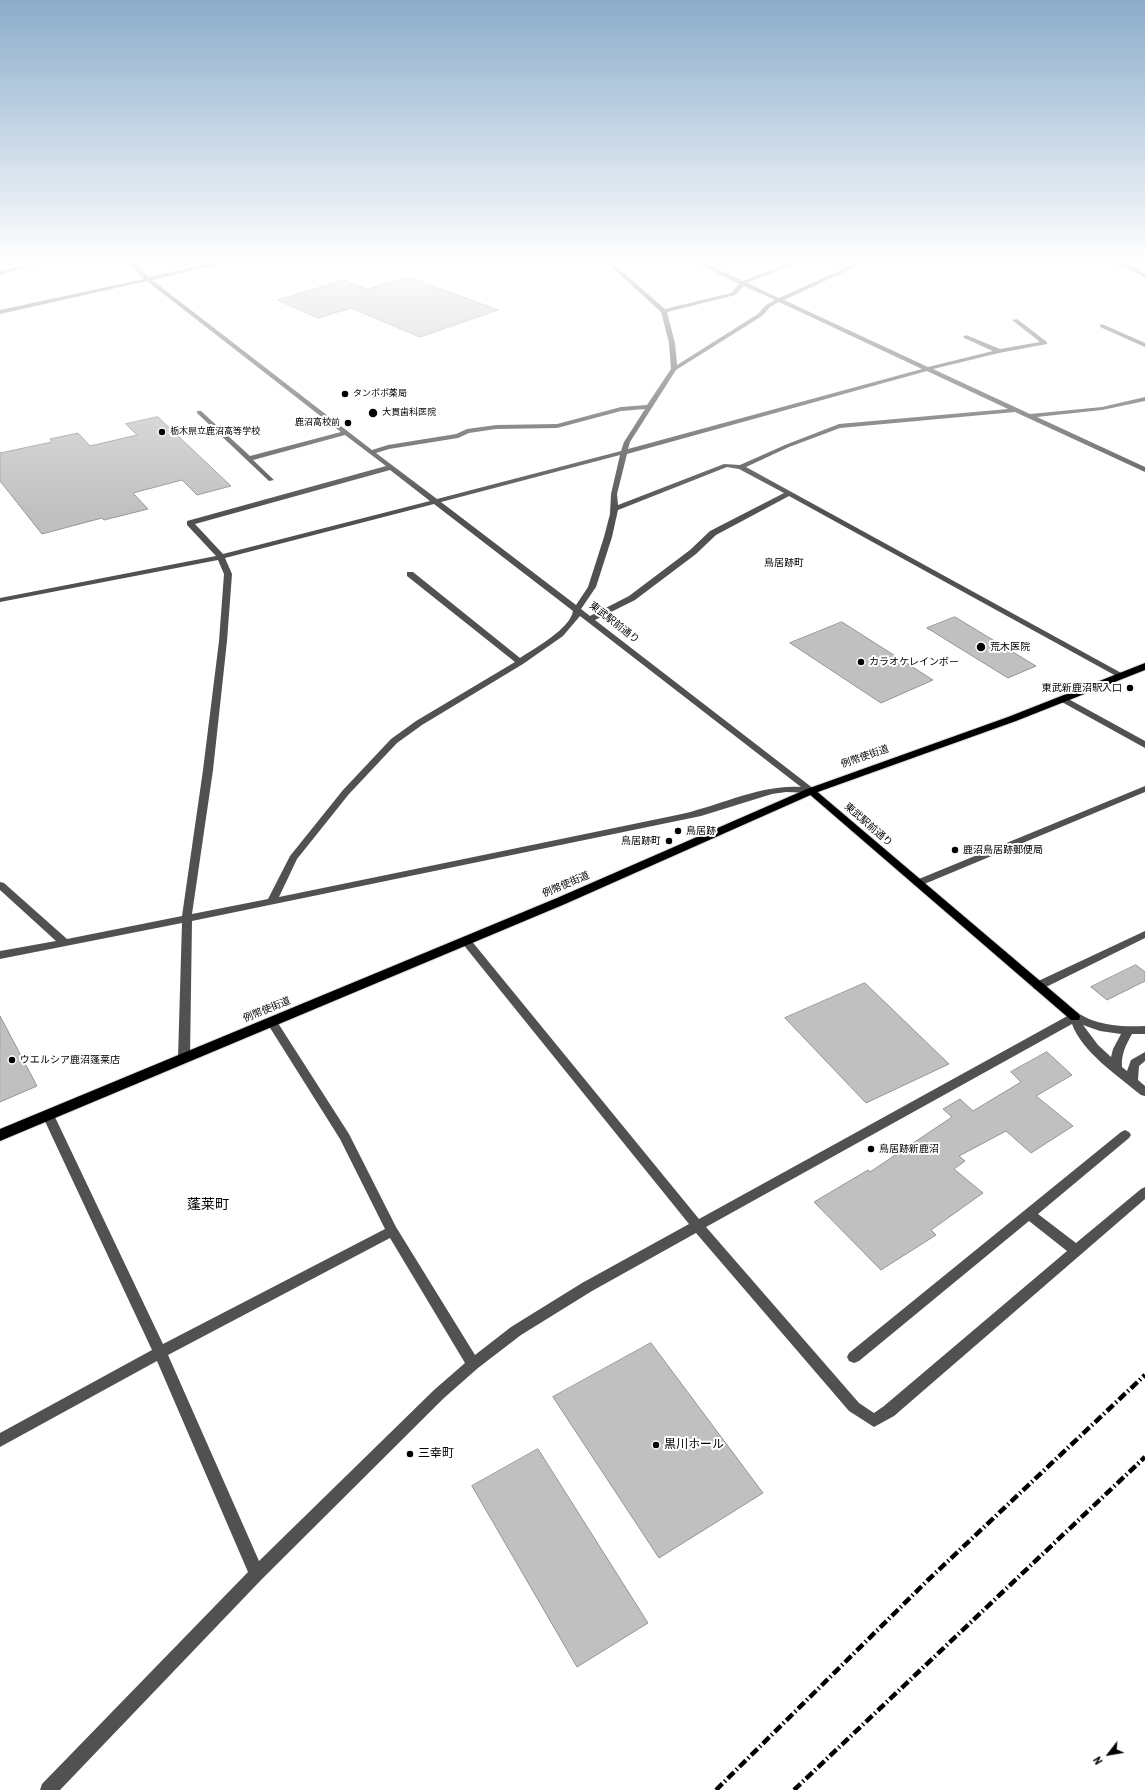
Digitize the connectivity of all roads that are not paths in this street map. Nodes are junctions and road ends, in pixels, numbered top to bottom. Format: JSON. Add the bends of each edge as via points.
{"nodes":[{"id":1,"x":232,"y":345,"type":"edge"},
{"id":2,"x":672,"y":345,"type":"edge"},
{"id":3,"x":713,"y":345,"type":"edge"},
{"id":4,"x":873,"y":345,"type":"edge"},
{"id":5,"x":984,"y":345,"type":"edge"},
{"id":6,"x":1036,"y":345,"type":"edge"},
{"id":7,"x":999,"y":351,"type":"junction"},
{"id":8,"x":674,"y":369,"type":"junction"},
{"id":9,"x":926,"y":369,"type":"junction"},
{"id":10,"x":1145,"y":399,"type":"edge"},
{"id":11,"x":651,"y":407,"type":"junction"},
{"id":12,"x":1016,"y":410,"type":"junction"},
{"id":13,"x":199,"y":412,"type":"dead end"},
{"id":14,"x":1028,"y":416,"type":"junction"},
{"id":15,"x":347,"y":433,"type":"junction"},
{"id":16,"x":371,"y":452,"type":"junction"},
{"id":17,"x":625,"y":452,"type":"junction"},
{"id":18,"x":248,"y":459,"type":"junction"},
{"id":19,"x":391,"y":467,"type":"junction"},
{"id":20,"x":741,"y":467,"type":"junction"},
{"id":21,"x":1145,"y":470,"type":"edge"},
{"id":22,"x":271,"y":480,"type":"dead end"},
{"id":23,"x":790,"y":493,"type":"junction"},
{"id":24,"x":437,"y":502,"type":"junction"},
{"id":25,"x":614,"y":509,"type":"junction"},
{"id":26,"x":221,"y":557,"type":"junction"},
{"id":27,"x":410,"y":574,"type":"dead end"},
{"id":28,"x":0,"y":600,"type":"edge"},
{"id":29,"x":577,"y":610,"type":"junction"},
{"id":30,"x":590,"y":619,"type":"junction"},
{"id":31,"x":520,"y":662,"type":"junction"},
{"id":32,"x":1145,"y":666,"type":"edge"},
{"id":33,"x":1121,"y":675,"type":"junction"},
{"id":34,"x":1063,"y":699,"type":"junction"},
{"id":35,"x":1145,"y":745,"type":"edge"},
{"id":36,"x":1145,"y":789,"type":"edge"},
{"id":37,"x":811,"y":791,"type":"junction"},
{"id":38,"x":918,"y":883,"type":"junction"},
{"id":39,"x":0,"y":885,"type":"edge"},
{"id":40,"x":272,"y":902,"type":"junction"},
{"id":41,"x":187,"y":917,"type":"junction"},
{"id":42,"x":1145,"y":934,"type":"edge"},
{"id":43,"x":466,"y":941,"type":"junction"},
{"id":44,"x":64,"y":942,"type":"junction"},
{"id":45,"x":0,"y":955,"type":"edge"},
{"id":46,"x":1038,"y":986,"type":"junction"},
{"id":47,"x":1074,"y":1017,"type":"junction"},
{"id":48,"x":272,"y":1023,"type":"junction"},
{"id":49,"x":1145,"y":1030,"type":"edge"},
{"id":50,"x":1128,"y":1032,"type":"junction"},
{"id":51,"x":1145,"y":1056,"type":"edge"},
{"id":52,"x":184,"y":1058,"type":"junction"},
{"id":53,"x":1116,"y":1068,"type":"junction"},
{"id":54,"x":1132,"y":1081,"type":"junction"},
{"id":55,"x":1145,"y":1092,"type":"edge"},
{"id":56,"x":48,"y":1115,"type":"junction"},
{"id":57,"x":0,"y":1135,"type":"edge"},
{"id":58,"x":1125,"y":1135,"type":"dead end"},
{"id":59,"x":1145,"y":1192,"type":"edge"},
{"id":60,"x":1029,"y":1214,"type":"junction"},
{"id":61,"x":697,"y":1225,"type":"junction"},
{"id":62,"x":392,"y":1231,"type":"junction"},
{"id":63,"x":1077,"y":1251,"type":"junction"},
{"id":64,"x":160,"y":1352,"type":"junction"},
{"id":65,"x":854,"y":1357,"type":"dead end"},
{"id":66,"x":473,"y":1364,"type":"junction"},
{"id":67,"x":0,"y":1440,"type":"edge"},
{"id":68,"x":257,"y":1574,"type":"junction"},
{"id":69,"x":48,"y":1790,"type":"edge"}],
"edges":[{"from":1,"to":15,"type":"street","name":"東武駅前通り"},
{"from":2,"to":8,"type":"street"},
{"from":3,"to":8,"type":"street"},
{"from":4,"to":9,"type":"street"},
{"from":5,"to":7,"type":"street"},
{"from":6,"to":7,"type":"street"},
{"from":7,"to":9,"type":"street"},
{"from":8,"to":11,"type":"street"},
{"from":9,"to":12,"type":"street"},
{"from":9,"to":17,"type":"street"},
{"from":10,"to":14,"type":"street","via":[[1083,411]]},
{"from":11,"to":16,"type":"street","via":[[621,409],[557,426],[467,431],[458,436]]},
{"from":11,"to":17,"type":"street","via":[[627,442]]},
{"from":12,"to":14,"type":"street"},
{"from":12,"to":20,"type":"street","via":[[839,426]]},
{"from":13,"to":18,"type":"street"},
{"from":14,"to":21,"type":"street"},
{"from":15,"to":16,"type":"street","name":"東武駅前通り"},
{"from":15,"to":18,"type":"street"},
{"from":16,"to":19,"type":"street","name":"東武駅前通り"},
{"from":17,"to":24,"type":"street"},
{"from":17,"to":25,"type":"street","via":[[614,494]]},
{"from":18,"to":22,"type":"street"},
{"from":19,"to":24,"type":"street","name":"東武駅前通り"},
{"from":19,"to":26,"type":"street","via":[[190,523]]},
{"from":20,"to":23,"type":"street"},
{"from":20,"to":25,"type":"street","via":[[726,465]]},
{"from":23,"to":30,"type":"street","via":[[713,532],[693,552],[632,598]]},
{"from":23,"to":33,"type":"street"},
{"from":24,"to":26,"type":"street"},
{"from":24,"to":29,"type":"street","name":"東武駅前通り"},
{"from":25,"to":29,"type":"street","via":[[592,587]]},
{"from":26,"to":28,"type":"street"},
{"from":26,"to":41,"type":"street","via":[[228,574],[223,641]]},
{"from":27,"to":31,"type":"street"},
{"from":29,"to":30,"type":"street","name":"東武駅前通り"},
{"from":29,"to":31,"type":"street","via":[[572,622],[560,634]]},
{"from":30,"to":37,"type":"street","name":"東武駅前通り"},
{"from":31,"to":40,"type":"street","via":[[394,741],[346,792],[293,858]]},
{"from":32,"to":33,"type":"highway","name":"例幣使街道"},
{"from":33,"to":34,"type":"highway","name":"例幣使街道"},
{"from":34,"to":35,"type":"street"},
{"from":34,"to":37,"type":"highway","name":"例幣使街道"},
{"from":36,"to":38,"type":"street"},
{"from":37,"to":38,"type":"main road","name":"東武駅前通り"},
{"from":37,"to":40,"type":"street","via":[[771,791],[702,813]]},
{"from":37,"to":43,"type":"highway","name":"例幣使街道","via":[[722,832]]},
{"from":38,"to":46,"type":"main road","name":"東武駅前通り"},
{"from":39,"to":44,"type":"street"},
{"from":40,"to":41,"type":"street"},
{"from":41,"to":44,"type":"street"},
{"from":41,"to":52,"type":"street"},
{"from":42,"to":46,"type":"street"},
{"from":43,"to":48,"type":"highway","name":"例幣使街道"},
{"from":43,"to":61,"type":"street"},
{"from":44,"to":45,"type":"street"},
{"from":46,"to":47,"type":"main road","name":"東武駅前通り"},
{"from":47,"to":50,"type":"street","via":[[1091,1024]]},
{"from":47,"to":53,"type":"street","via":[[1077,1028]]},
{"from":47,"to":61,"type":"street"},
{"from":48,"to":52,"type":"highway","name":"例幣使街道"},
{"from":48,"to":62,"type":"street","via":[[345,1137]]},
{"from":49,"to":50,"type":"street"},
{"from":50,"to":53,"type":"street","via":[[1118,1047],[1115,1057]]},
{"from":51,"to":54,"type":"street","via":[[1132,1065]]},
{"from":52,"to":56,"type":"highway","name":"例幣使街道"},
{"from":53,"to":54,"type":"street"},
{"from":54,"to":55,"type":"street"},
{"from":56,"to":57,"type":"highway","name":"例幣使街道"},
{"from":56,"to":64,"type":"street"},
{"from":58,"to":60,"type":"street"},
{"from":59,"to":63,"type":"street"},
{"from":60,"to":63,"type":"street"},
{"from":60,"to":65,"type":"street"},
{"from":61,"to":63,"type":"street","via":[[854,1407],[874,1420],[889,1411]]},
{"from":61,"to":66,"type":"street","via":[[553,1307]]},
{"from":62,"to":64,"type":"street"},
{"from":62,"to":66,"type":"street"},
{"from":64,"to":67,"type":"street"},
{"from":64,"to":68,"type":"street"},
{"from":66,"to":68,"type":"street","via":[[439,1394]]},
{"from":68,"to":69,"type":"street"}]}
